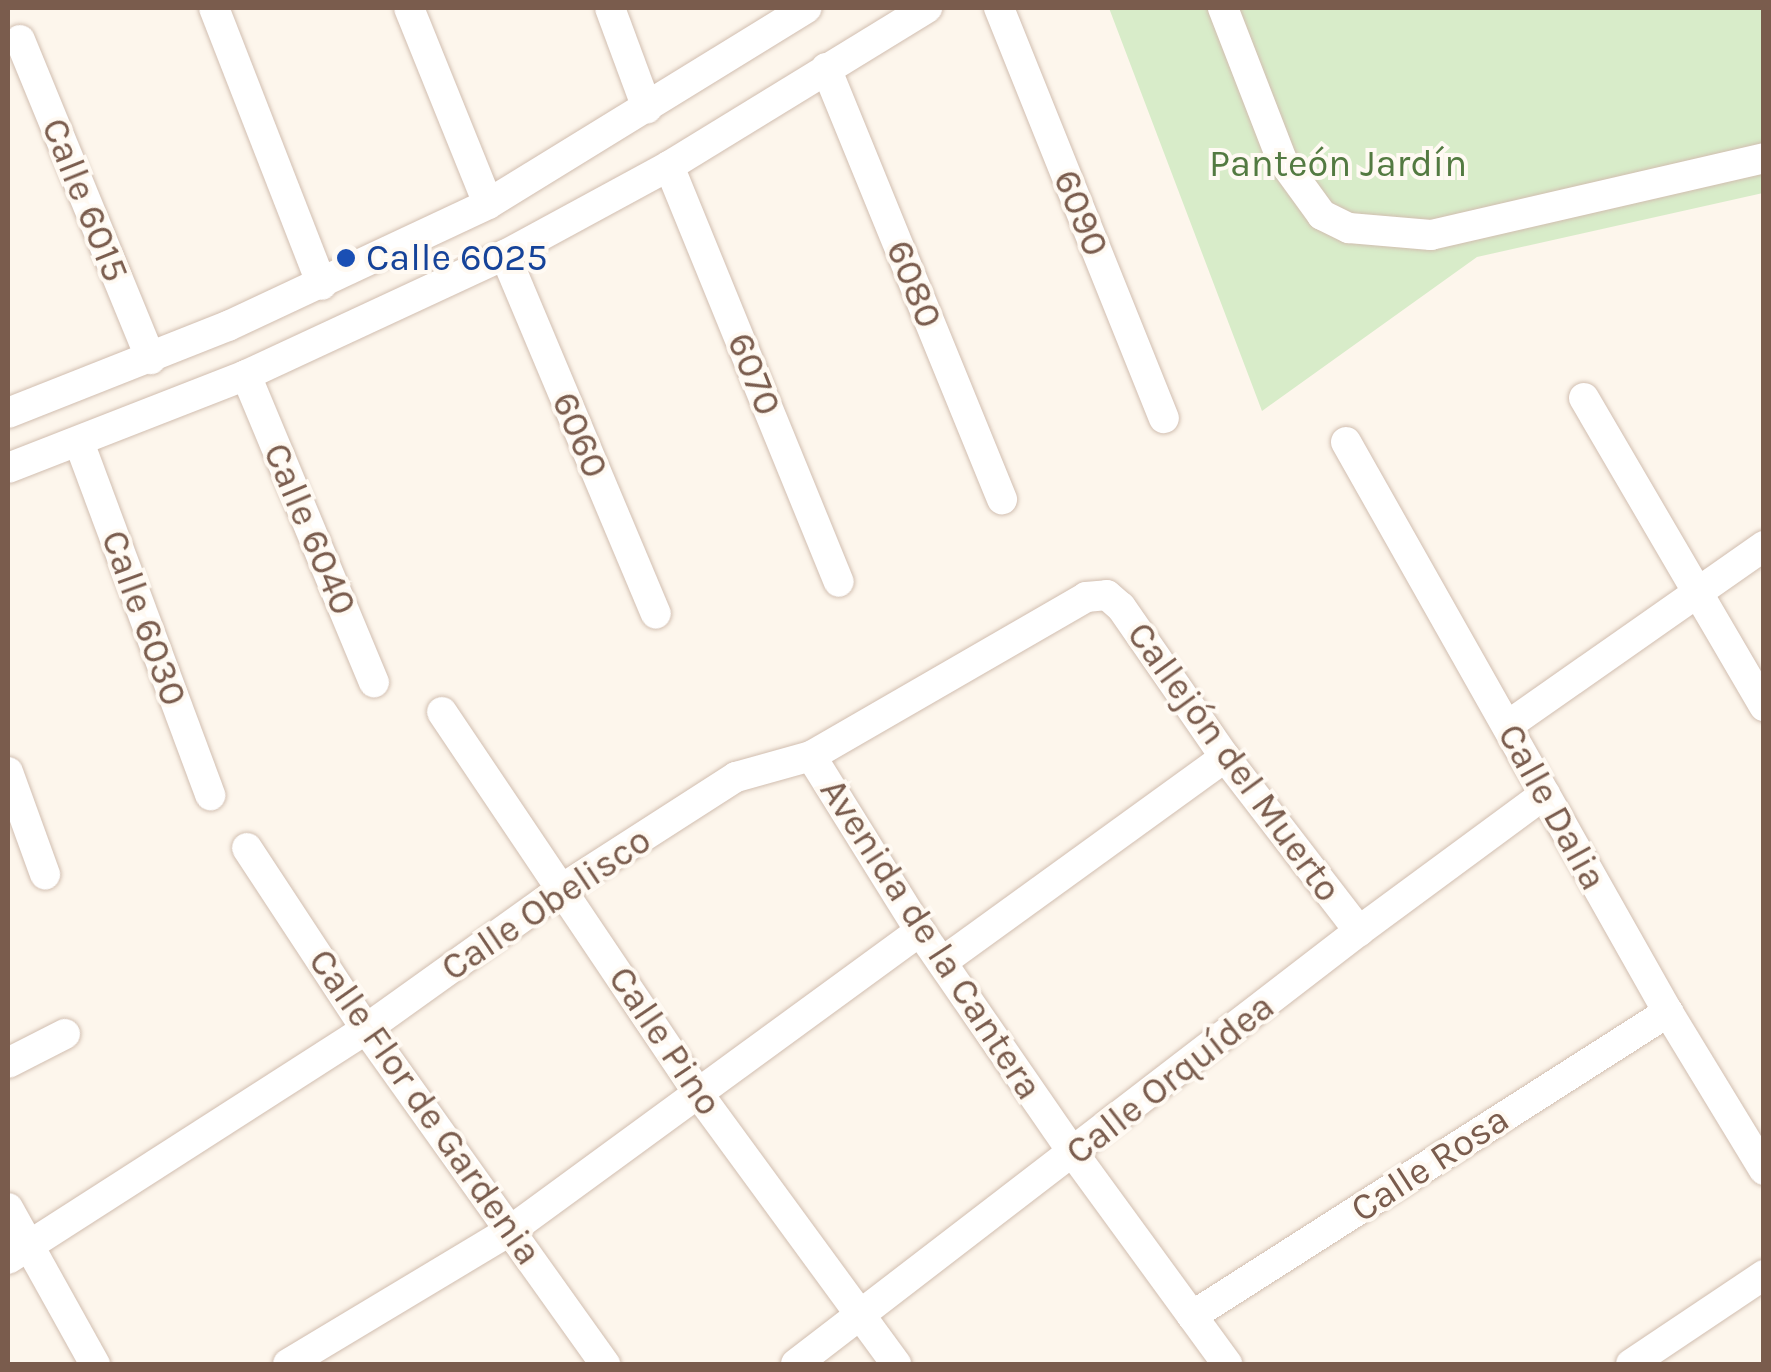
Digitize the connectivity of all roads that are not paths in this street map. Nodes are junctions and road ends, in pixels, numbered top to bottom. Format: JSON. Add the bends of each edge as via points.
{"nodes":[{"id":1,"x":214,"y":8,"type":"edge"},
{"id":2,"x":409,"y":8,"type":"edge"},
{"id":3,"x":610,"y":8,"type":"edge"},
{"id":4,"x":806,"y":8,"type":"edge"},
{"id":5,"x":927,"y":8,"type":"edge"},
{"id":6,"x":999,"y":8,"type":"edge"},
{"id":7,"x":1223,"y":8,"type":"edge"},
{"id":8,"x":20,"y":40,"type":"dead end"},
{"id":9,"x":826,"y":68,"type":"junction"},
{"id":10,"x":647,"y":108,"type":"junction"},
{"id":11,"x":1764,"y":158,"type":"edge"},
{"id":12,"x":669,"y":166,"type":"junction"},
{"id":13,"x":488,"y":204,"type":"junction"},
{"id":14,"x":505,"y":255,"type":"junction"},
{"id":15,"x":322,"y":285,"type":"junction"},
{"id":16,"x":150,"y":359,"type":"junction"},
{"id":17,"x":246,"y":375,"type":"junction"},
{"id":18,"x":1584,"y":398,"type":"dead end"},
{"id":19,"x":8,"y":413,"type":"edge"},
{"id":20,"x":1164,"y":418,"type":"dead end"},
{"id":21,"x":79,"y":442,"type":"junction"},
{"id":22,"x":1346,"y":442,"type":"dead end"},
{"id":23,"x":8,"y":468,"type":"edge"},
{"id":24,"x":1002,"y":500,"type":"dead end"},
{"id":25,"x":1764,"y":546,"type":"edge"},
{"id":26,"x":839,"y":582,"type":"dead end"},
{"id":27,"x":1697,"y":594,"type":"junction"},
{"id":28,"x":1107,"y":595,"type":"joint"},
{"id":29,"x":656,"y":614,"type":"dead end"},
{"id":30,"x":374,"y":682,"type":"dead end"},
{"id":31,"x":1764,"y":706,"type":"edge"},
{"id":32,"x":442,"y":712,"type":"dead end"},
{"id":33,"x":1507,"y":726,"type":"junction"},
{"id":34,"x":812,"y":756,"type":"junction"},
{"id":35,"x":1225,"y":758,"type":"junction"},
{"id":36,"x":8,"y":772,"type":"edge"},
{"id":37,"x":1545,"y":794,"type":"junction"},
{"id":38,"x":210,"y":795,"type":"dead end"},
{"id":39,"x":247,"y":848,"type":"dead end"},
{"id":40,"x":45,"y":874,"type":"dead end"},
{"id":41,"x":563,"y":888,"type":"junction"},
{"id":42,"x":1359,"y":931,"type":"junction"},
{"id":43,"x":920,"y":932,"type":"junction"},
{"id":44,"x":942,"y":962,"type":"junction"},
{"id":45,"x":1668,"y":1012,"type":"junction"},
{"id":46,"x":366,"y":1029,"type":"junction"},
{"id":47,"x":65,"y":1034,"type":"dead end"},
{"id":48,"x":8,"y":1063,"type":"edge"},
{"id":49,"x":700,"y":1096,"type":"junction"},
{"id":50,"x":1074,"y":1154,"type":"junction"},
{"id":51,"x":1764,"y":1170,"type":"edge"},
{"id":52,"x":8,"y":1208,"type":"edge"},
{"id":53,"x":511,"y":1230,"type":"junction"},
{"id":54,"x":19,"y":1252,"type":"edge"},
{"id":55,"x":1764,"y":1275,"type":"edge"},
{"id":56,"x":1192,"y":1316,"type":"junction"},
{"id":57,"x":859,"y":1319,"type":"junction"},
{"id":58,"x":1216,"y":1361,"type":"edge"},
{"id":59,"x":95,"y":1364,"type":"edge"},
{"id":60,"x":288,"y":1364,"type":"edge"},
{"id":61,"x":605,"y":1364,"type":"edge"},
{"id":62,"x":796,"y":1364,"type":"edge"},
{"id":63,"x":896,"y":1364,"type":"edge"},
{"id":64,"x":1630,"y":1364,"type":"edge"}],
"edges":[{"from":1,"to":15,"type":"street"},
{"from":2,"to":13,"type":"street"},
{"from":3,"to":10,"type":"street"},
{"from":4,"to":10,"type":"street"},
{"from":5,"to":9,"type":"street"},
{"from":6,"to":20,"type":"street","name":"6090"},
{"from":7,"to":11,"type":"street","via":[[1282,160],[1322,215],[1349,228],[1431,234]]},
{"from":8,"to":16,"type":"street","name":"Calle 6015"},
{"from":9,"to":12,"type":"street"},
{"from":9,"to":24,"type":"street","name":"6080"},
{"from":10,"to":13,"type":"street"},
{"from":12,"to":14,"type":"street"},
{"from":12,"to":26,"type":"street","name":"6070"},
{"from":13,"to":15,"type":"street"},
{"from":14,"to":17,"type":"street"},
{"from":14,"to":29,"type":"street","name":"6060"},
{"from":15,"to":16,"type":"street"},
{"from":16,"to":19,"type":"street"},
{"from":17,"to":21,"type":"street"},
{"from":17,"to":30,"type":"street","name":"Calle 6040"},
{"from":18,"to":27,"type":"street"},
{"from":21,"to":23,"type":"street"},
{"from":21,"to":38,"type":"street","name":"Calle 6030"},
{"from":22,"to":33,"type":"street","name":"Calle Dalia"},
{"from":25,"to":27,"type":"street"},
{"from":27,"to":31,"type":"street"},
{"from":27,"to":33,"type":"street"},
{"from":28,"to":34,"type":"street","name":"Calle Obelisco","via":[[1086,597]]},
{"from":28,"to":35,"type":"street","name":"Callejón del Muerto"},
{"from":32,"to":41,"type":"street","name":"Calle Pino"},
{"from":33,"to":37,"type":"street","name":"Calle Dalia"},
{"from":34,"to":41,"type":"street","name":"Calle Obelisco","via":[[736,777]]},
{"from":34,"to":43,"type":"street","name":"Avenida de la Cantera"},
{"from":35,"to":42,"type":"street","name":"Callejón del Muerto"},
{"from":35,"to":44,"type":"street"},
{"from":36,"to":40,"type":"street"},
{"from":37,"to":42,"type":"street","name":"Calle Orquídea"},
{"from":37,"to":45,"type":"street","name":"Calle Dalia"},
{"from":39,"to":46,"type":"street","name":"Calle Flor de Gardenia"},
{"from":41,"to":46,"type":"street","name":"Calle Obelisco"},
{"from":41,"to":49,"type":"street","name":"Calle Pino"},
{"from":42,"to":50,"type":"street","name":"Calle Orquídea"},
{"from":43,"to":44,"type":"street","name":"Avenida de la Cantera"},
{"from":43,"to":49,"type":"street"},
{"from":44,"to":50,"type":"street","name":"Avenida de la Cantera"},
{"from":45,"to":51,"type":"street","name":"Calle Dalia"},
{"from":45,"to":56,"type":"street","name":"Calle Rosa"},
{"from":46,"to":53,"type":"street","name":"Calle Flor de Gardenia"},
{"from":46,"to":54,"type":"street","name":"Calle Obelisco"},
{"from":47,"to":48,"type":"street"},
{"from":49,"to":53,"type":"street"},
{"from":49,"to":57,"type":"street","name":"Calle Pino"},
{"from":50,"to":56,"type":"street","name":"Avenida de la Cantera"},
{"from":50,"to":57,"type":"street","name":"Calle Orquídea"},
{"from":52,"to":54,"type":"street"},
{"from":53,"to":60,"type":"street"},
{"from":53,"to":61,"type":"street","name":"Calle Flor de Gardenia"},
{"from":54,"to":59,"type":"street"},
{"from":55,"to":64,"type":"street"},
{"from":56,"to":58,"type":"street","name":"Avenida de la Cantera"},
{"from":57,"to":62,"type":"street","name":"Calle Orquídea"},
{"from":57,"to":63,"type":"street","name":"Calle Pino"}]}
